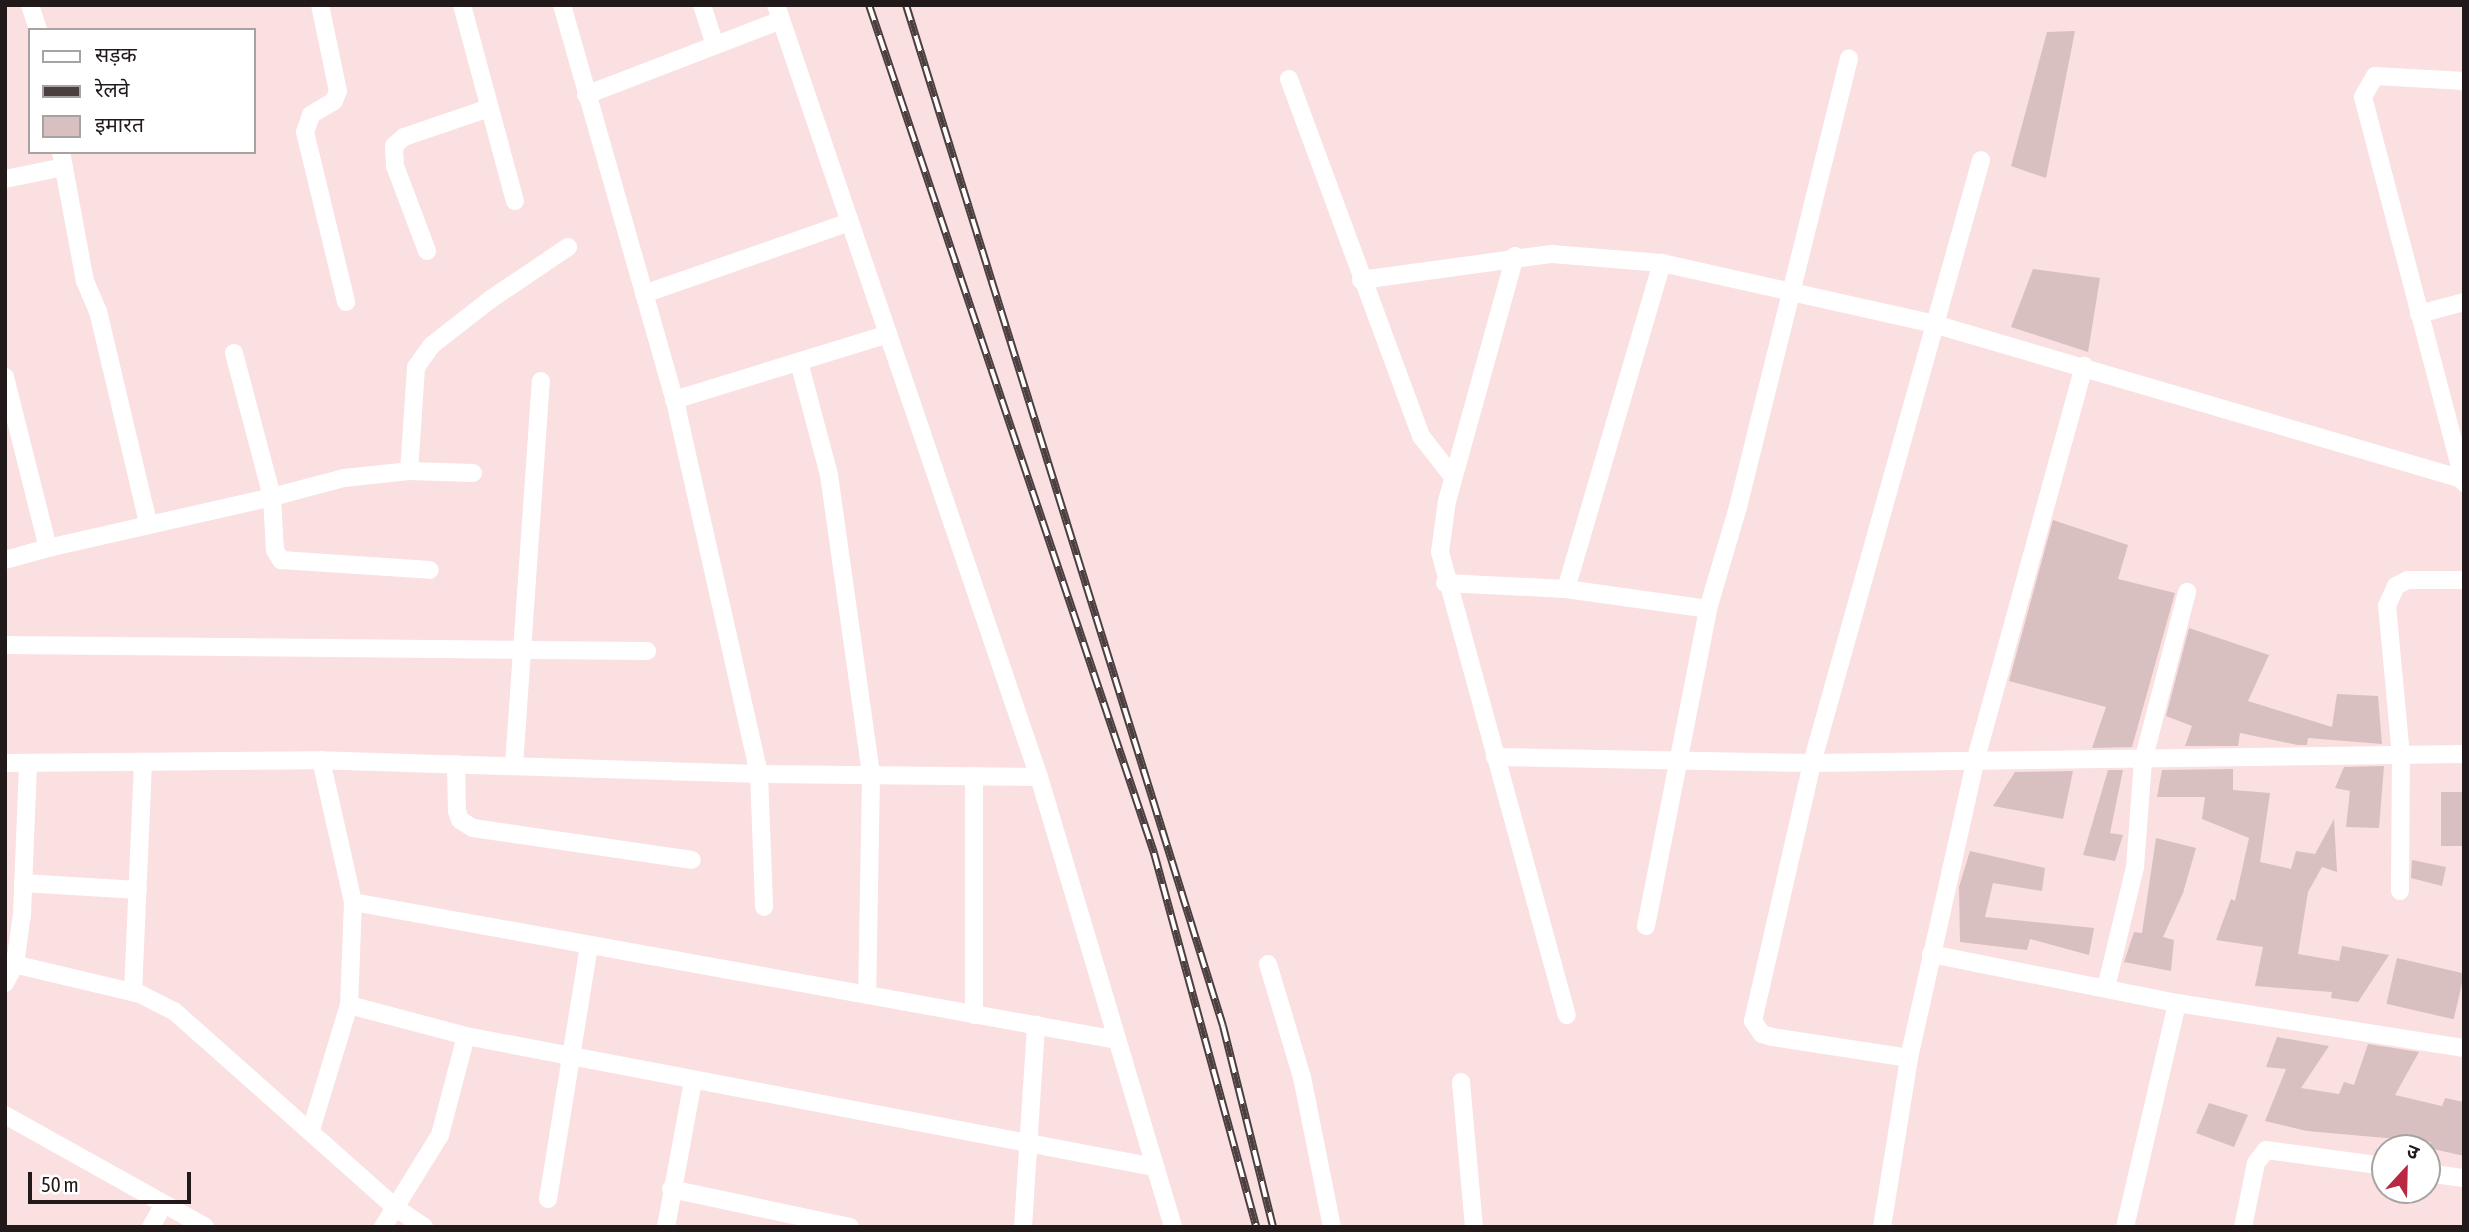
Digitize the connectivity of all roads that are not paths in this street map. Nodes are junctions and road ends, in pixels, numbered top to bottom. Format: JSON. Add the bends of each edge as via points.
{"nodes":[{"id":1,"x":30,"y":5,"type":"edge"},
{"id":2,"x":320,"y":5,"type":"edge"},
{"id":3,"x":462,"y":5,"type":"edge"},
{"id":4,"x":562,"y":5,"type":"edge"},
{"id":5,"x":702,"y":5,"type":"edge"},
{"id":6,"x":779,"y":13,"type":"edge"},
{"id":7,"x":37,"y":28,"type":"edge"},
{"id":8,"x":715,"y":45,"type":"junction"},
{"id":9,"x":1849,"y":59,"type":"dead end"},
{"id":10,"x":1289,"y":79,"type":"dead end"},
{"id":11,"x":2464,"y":81,"type":"edge"},
{"id":12,"x":586,"y":95,"type":"junction"},
{"id":13,"x":489,"y":108,"type":"junction"},
{"id":14,"x":62,"y":160,"type":"edge"},
{"id":15,"x":1981,"y":160,"type":"dead end"},
{"id":16,"x":5,"y":179,"type":"edge"},
{"id":17,"x":515,"y":201,"type":"dead end"},
{"id":18,"x":850,"y":222,"type":"junction"},
{"id":19,"x":568,"y":247,"type":"dead end"},
{"id":20,"x":427,"y":251,"type":"dead end"},
{"id":21,"x":1515,"y":256,"type":"junction"},
{"id":22,"x":1662,"y":263,"type":"junction"},
{"id":23,"x":1361,"y":280,"type":"junction"},
{"id":24,"x":1790,"y":292,"type":"junction"},
{"id":25,"x":644,"y":294,"type":"junction"},
{"id":26,"x":346,"y":302,"type":"dead end"},
{"id":27,"x":2464,"y":302,"type":"edge"},
{"id":28,"x":2419,"y":314,"type":"junction"},
{"id":29,"x":1934,"y":324,"type":"junction"},
{"id":30,"x":888,"y":334,"type":"junction"},
{"id":31,"x":234,"y":353,"type":"dead end"},
{"id":32,"x":799,"y":362,"type":"junction"},
{"id":33,"x":2084,"y":366,"type":"junction"},
{"id":34,"x":5,"y":377,"type":"edge"},
{"id":35,"x":541,"y":381,"type":"dead end"},
{"id":36,"x":674,"y":400,"type":"junction"},
{"id":37,"x":409,"y":471,"type":"junction"},
{"id":38,"x":472,"y":474,"type":"dead end"},
{"id":39,"x":1453,"y":477,"type":"junction"},
{"id":40,"x":2463,"y":481,"type":"edge"},
{"id":41,"x":272,"y":497,"type":"junction"},
{"id":42,"x":148,"y":522,"type":"junction"},
{"id":43,"x":48,"y":548,"type":"junction"},
{"id":44,"x":5,"y":560,"type":"edge"},
{"id":45,"x":430,"y":570,"type":"dead end"},
{"id":46,"x":2464,"y":580,"type":"edge"},
{"id":47,"x":1446,"y":583,"type":"junction"},
{"id":48,"x":1566,"y":589,"type":"junction"},
{"id":49,"x":2187,"y":592,"type":"dead end"},
{"id":50,"x":1708,"y":609,"type":"junction"},
{"id":51,"x":5,"y":645,"type":"edge"},
{"id":52,"x":522,"y":646,"type":"junction"},
{"id":53,"x":647,"y":651,"type":"dead end"},
{"id":54,"x":2464,"y":754,"type":"edge"},
{"id":55,"x":2401,"y":756,"type":"junction"},
{"id":56,"x":1495,"y":757,"type":"junction"},
{"id":57,"x":321,"y":760,"type":"junction"},
{"id":58,"x":2144,"y":761,"type":"junction"},
{"id":59,"x":5,"y":762,"type":"edge"},
{"id":60,"x":28,"y":762,"type":"junction"},
{"id":61,"x":1975,"y":762,"type":"junction"},
{"id":62,"x":1812,"y":763,"type":"junction"},
{"id":63,"x":143,"y":764,"type":"junction"},
{"id":64,"x":456,"y":764,"type":"junction"},
{"id":65,"x":1679,"y":764,"type":"junction"},
{"id":66,"x":514,"y":765,"type":"junction"},
{"id":67,"x":759,"y":774,"type":"junction"},
{"id":68,"x":871,"y":774,"type":"junction"},
{"id":69,"x":974,"y":776,"type":"junction"},
{"id":70,"x":1039,"y":777,"type":"junction"},
{"id":71,"x":692,"y":860,"type":"dead end"},
{"id":72,"x":17,"y":888,"type":"edge"},
{"id":73,"x":138,"y":890,"type":"junction"},
{"id":74,"x":2400,"y":891,"type":"dead end"},
{"id":75,"x":353,"y":902,"type":"junction"},
{"id":76,"x":764,"y":907,"type":"dead end"},
{"id":77,"x":1646,"y":926,"type":"dead end"},
{"id":78,"x":589,"y":945,"type":"junction"},
{"id":79,"x":1931,"y":954,"type":"junction"},
{"id":80,"x":10,"y":963,"type":"edge"},
{"id":81,"x":1268,"y":964,"type":"dead end"},
{"id":82,"x":5,"y":983,"type":"edge"},
{"id":83,"x":2106,"y":988,"type":"junction"},
{"id":84,"x":133,"y":992,"type":"junction"},
{"id":85,"x":867,"y":995,"type":"junction"},
{"id":86,"x":2177,"y":1003,"type":"junction"},
{"id":87,"x":349,"y":1005,"type":"junction"},
{"id":88,"x":974,"y":1015,"type":"junction"},
{"id":89,"x":1567,"y":1016,"type":"dead end"},
{"id":90,"x":1036,"y":1024,"type":"junction"},
{"id":91,"x":466,"y":1037,"type":"junction"},
{"id":92,"x":1117,"y":1040,"type":"junction"},
{"id":93,"x":2464,"y":1048,"type":"edge"},
{"id":94,"x":575,"y":1057,"type":"junction"},
{"id":95,"x":1909,"y":1058,"type":"junction"},
{"id":96,"x":693,"y":1082,"type":"junction"},
{"id":97,"x":1461,"y":1082,"type":"dead end"},
{"id":98,"x":5,"y":1115,"type":"edge"},
{"id":99,"x":311,"y":1129,"type":"junction"},
{"id":100,"x":1026,"y":1144,"type":"junction"},
{"id":101,"x":2371,"y":1164,"type":"edge"},
{"id":102,"x":1154,"y":1167,"type":"junction"},
{"id":103,"x":2441,"y":1175,"type":"edge"},
{"id":104,"x":2464,"y":1178,"type":"edge"},
{"id":105,"x":671,"y":1189,"type":"junction"},
{"id":106,"x":548,"y":1199,"type":"dead end"},
{"id":107,"x":164,"y":1204,"type":"junction"},
{"id":108,"x":396,"y":1208,"type":"junction"},
{"id":109,"x":151,"y":1227,"type":"edge"},
{"id":110,"x":205,"y":1227,"type":"edge"},
{"id":111,"x":383,"y":1227,"type":"edge"},
{"id":112,"x":425,"y":1227,"type":"edge"},
{"id":113,"x":666,"y":1227,"type":"edge"},
{"id":114,"x":850,"y":1227,"type":"edge"},
{"id":115,"x":1023,"y":1227,"type":"edge"},
{"id":116,"x":1173,"y":1227,"type":"edge"},
{"id":117,"x":1332,"y":1227,"type":"edge"},
{"id":118,"x":1474,"y":1227,"type":"edge"},
{"id":119,"x":1882,"y":1227,"type":"edge"},
{"id":120,"x":2125,"y":1227,"type":"edge"},
{"id":121,"x":2243,"y":1227,"type":"edge"}],
"edges":[{"from":1,"to":7,"type":"street"},
{"from":2,"to":26,"type":"street","via":[[338,91],[334,101],[311,115],[304,132]]},
{"from":3,"to":13,"type":"street"},
{"from":4,"to":12,"type":"street"},
{"from":5,"to":8,"type":"street"},
{"from":6,"to":8,"type":"street"},
{"from":6,"to":18,"type":"street"},
{"from":8,"to":12,"type":"street"},
{"from":9,"to":24,"type":"street"},
{"from":10,"to":23,"type":"street"},
{"from":11,"to":28,"type":"street","via":[[2375,76],[2363,97]]},
{"from":12,"to":25,"type":"street"},
{"from":13,"to":17,"type":"street"},
{"from":13,"to":20,"type":"street","via":[[404,137],[394,146],[395,166]]},
{"from":14,"to":16,"type":"street"},
{"from":14,"to":42,"type":"street","via":[[85,281],[98,310]]},
{"from":15,"to":29,"type":"street"},
{"from":18,"to":25,"type":"street"},
{"from":18,"to":30,"type":"street"},
{"from":19,"to":37,"type":"street","via":[[491,299],[422,356],[414,381]]},
{"from":21,"to":22,"type":"street","via":[[1576,255]]},
{"from":21,"to":23,"type":"street"},
{"from":21,"to":39,"type":"street"},
{"from":22,"to":24,"type":"street"},
{"from":22,"to":48,"type":"street"},
{"from":23,"to":39,"type":"street","via":[[1421,436]]},
{"from":24,"to":29,"type":"street"},
{"from":24,"to":50,"type":"street"},
{"from":25,"to":36,"type":"street"},
{"from":27,"to":28,"type":"street"},
{"from":28,"to":40,"type":"street"},
{"from":29,"to":33,"type":"street"},
{"from":29,"to":62,"type":"street"},
{"from":30,"to":32,"type":"street"},
{"from":30,"to":70,"type":"street"},
{"from":31,"to":41,"type":"street"},
{"from":32,"to":36,"type":"street"},
{"from":32,"to":68,"type":"street","via":[[829,475]]},
{"from":33,"to":40,"type":"street"},
{"from":33,"to":61,"type":"street"},
{"from":34,"to":43,"type":"street","via":[[29,458]]},
{"from":35,"to":52,"type":"street"},
{"from":36,"to":67,"type":"street"},
{"from":37,"to":38,"type":"street"},
{"from":37,"to":41,"type":"street","via":[[344,478]]},
{"from":39,"to":47,"type":"street","via":[[1439,541]]},
{"from":41,"to":42,"type":"street"},
{"from":41,"to":45,"type":"street","via":[[275,550],[281,560]]},
{"from":42,"to":43,"type":"street"},
{"from":43,"to":44,"type":"street"},
{"from":46,"to":55,"type":"street","via":[[2408,580],[2391,594],[2387,606]]},
{"from":47,"to":48,"type":"street"},
{"from":47,"to":56,"type":"street"},
{"from":48,"to":50,"type":"street"},
{"from":49,"to":58,"type":"street"},
{"from":50,"to":65,"type":"street"},
{"from":51,"to":52,"type":"street"},
{"from":52,"to":53,"type":"street"},
{"from":52,"to":66,"type":"street"},
{"from":54,"to":55,"type":"street"},
{"from":55,"to":58,"type":"street"},
{"from":55,"to":74,"type":"street"},
{"from":56,"to":65,"type":"street"},
{"from":56,"to":89,"type":"street"},
{"from":57,"to":63,"type":"street"},
{"from":57,"to":64,"type":"street"},
{"from":57,"to":75,"type":"street"},
{"from":58,"to":61,"type":"street"},
{"from":58,"to":83,"type":"street","via":[[2135,867]]},
{"from":59,"to":60,"type":"street"},
{"from":60,"to":63,"type":"street"},
{"from":60,"to":72,"type":"street"},
{"from":61,"to":62,"type":"street"},
{"from":61,"to":79,"type":"street"},
{"from":62,"to":65,"type":"street"},
{"from":62,"to":95,"type":"street","via":[[1752,1021],[1762,1034],[1772,1037]]},
{"from":63,"to":73,"type":"street"},
{"from":64,"to":66,"type":"street"},
{"from":64,"to":71,"type":"street","via":[[457,811],[460,820],[473,828]]},
{"from":65,"to":77,"type":"street"},
{"from":66,"to":67,"type":"street"},
{"from":67,"to":68,"type":"street"},
{"from":67,"to":76,"type":"street"},
{"from":68,"to":69,"type":"street"},
{"from":68,"to":85,"type":"street"},
{"from":69,"to":70,"type":"street"},
{"from":69,"to":88,"type":"street"},
{"from":70,"to":92,"type":"street"},
{"from":72,"to":73,"type":"street"},
{"from":72,"to":80,"type":"street"},
{"from":73,"to":84,"type":"street"},
{"from":75,"to":78,"type":"street"},
{"from":75,"to":87,"type":"street"},
{"from":78,"to":85,"type":"street"},
{"from":78,"to":94,"type":"street"},
{"from":79,"to":83,"type":"street"},
{"from":79,"to":95,"type":"street"},
{"from":80,"to":82,"type":"street"},
{"from":80,"to":84,"type":"street"},
{"from":81,"to":117,"type":"street","via":[[1302,1077]]},
{"from":83,"to":86,"type":"street"},
{"from":84,"to":99,"type":"street","via":[[158,1002],[196,1028]]},
{"from":85,"to":88,"type":"street"},
{"from":86,"to":93,"type":"street"},
{"from":86,"to":120,"type":"street"},
{"from":87,"to":91,"type":"street"},
{"from":87,"to":99,"type":"street"},
{"from":88,"to":90,"type":"street"},
{"from":90,"to":92,"type":"street"},
{"from":90,"to":100,"type":"street"},
{"from":91,"to":94,"type":"street"},
{"from":91,"to":108,"type":"street","via":[[440,1135]]},
{"from":92,"to":102,"type":"street"},
{"from":94,"to":96,"type":"street"},
{"from":94,"to":106,"type":"street"},
{"from":95,"to":119,"type":"street"},
{"from":96,"to":100,"type":"street"},
{"from":96,"to":105,"type":"street"},
{"from":97,"to":118,"type":"street"},
{"from":98,"to":107,"type":"street"},
{"from":99,"to":108,"type":"street"},
{"from":100,"to":102,"type":"street"},
{"from":100,"to":115,"type":"street"},
{"from":101,"to":121,"type":"street","via":[[2266,1150],[2256,1163]]},
{"from":102,"to":116,"type":"street"},
{"from":103,"to":104,"type":"street"},
{"from":105,"to":113,"type":"street"},
{"from":105,"to":114,"type":"street"},
{"from":107,"to":109,"type":"street"},
{"from":107,"to":110,"type":"street"},
{"from":108,"to":111,"type":"street"},
{"from":108,"to":112,"type":"street"}]}
